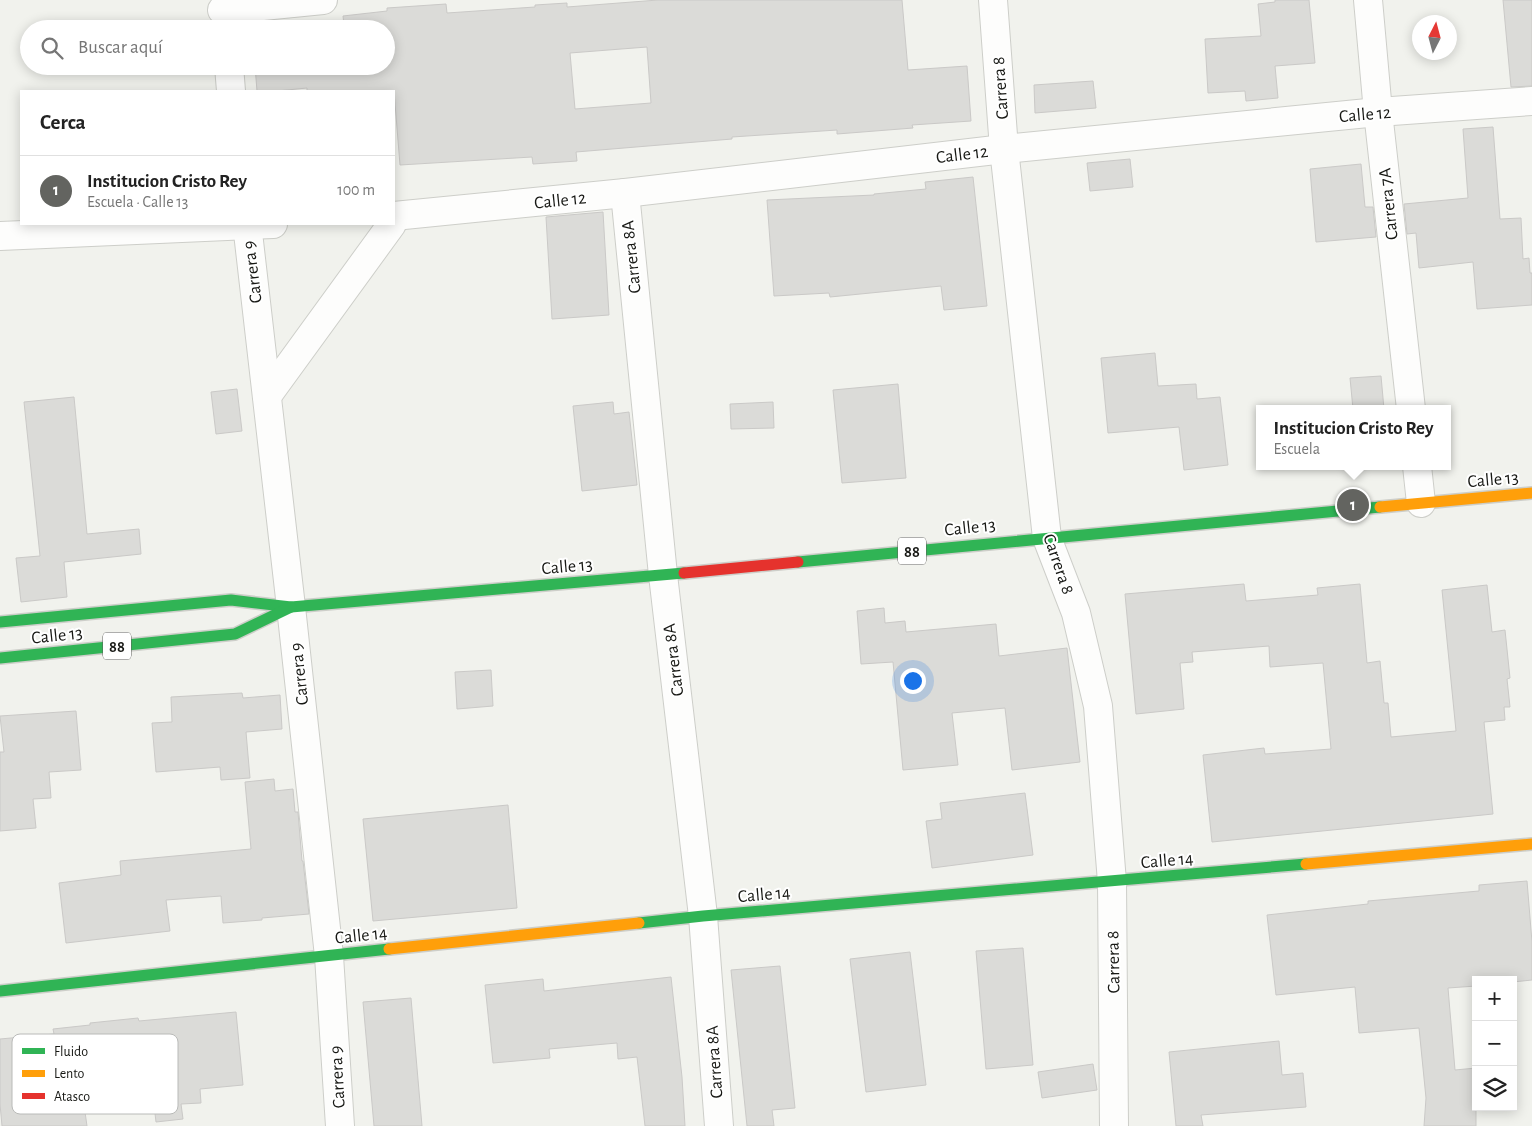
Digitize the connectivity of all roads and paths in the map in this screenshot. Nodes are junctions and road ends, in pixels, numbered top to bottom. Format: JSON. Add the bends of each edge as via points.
{"nodes":[{"id":1,"x":323,"y":0,"type":"edge"},
{"id":2,"x":993,"y":0,"type":"edge"},
{"id":3,"x":1368,"y":0,"type":"edge"},
{"id":4,"x":224,"y":13,"type":"edge"},
{"id":5,"x":230,"y":75,"type":"edge"},
{"id":6,"x":232,"y":90,"type":"edge"},
{"id":7,"x":1532,"y":101,"type":"edge"},
{"id":8,"x":1378,"y":112,"type":"junction"},
{"id":9,"x":1004,"y":149,"type":"junction"},
{"id":10,"x":625,"y":193,"type":"junction"},
{"id":11,"x":395,"y":219,"type":"edge"},
{"id":12,"x":235,"y":225,"type":"edge"},
{"id":13,"x":256,"y":225,"type":"edge"},
{"id":14,"x":390,"y":225,"type":"edge"},
{"id":15,"x":0,"y":236,"type":"edge"},
{"id":16,"x":267,"y":396,"type":"junction"},
{"id":17,"x":1411,"y":405,"type":"edge"},
{"id":18,"x":1417,"y":470,"type":"edge"},
{"id":19,"x":1532,"y":498,"type":"edge"},
{"id":20,"x":1421,"y":503,"type":"junction"},
{"id":21,"x":1047,"y":538,"type":"junction"},
{"id":22,"x":663,"y":575,"type":"junction"},
{"id":23,"x":291,"y":607,"type":"junction"},
{"id":24,"x":0,"y":622,"type":"edge"},
{"id":25,"x":0,"y":658,"type":"edge"},
{"id":26,"x":1532,"y":844,"type":"edge"},
{"id":27,"x":1112,"y":882,"type":"junction"},
{"id":28,"x":703,"y":916,"type":"junction"},
{"id":29,"x":329,"y":956,"type":"junction"},
{"id":30,"x":0,"y":991,"type":"edge"},
{"id":31,"x":340,"y":1126,"type":"edge"},
{"id":32,"x":719,"y":1126,"type":"edge"},
{"id":33,"x":1114,"y":1126,"type":"edge"}],
"edges":[{"from":1,"to":4,"type":"street"},
{"from":2,"to":9,"type":"street","name":"Carrera 8"},
{"from":3,"to":8,"type":"street","name":"Carrera 7A"},
{"from":5,"to":6,"type":"street"},
{"from":7,"to":8,"type":"street","name":"Calle 12"},
{"from":8,"to":9,"type":"street","name":"Calle 12"},
{"from":8,"to":17,"type":"street","name":"Carrera 7A"},
{"from":9,"to":10,"type":"street","name":"Calle 12"},
{"from":9,"to":21,"type":"street","name":"Carrera 8"},
{"from":10,"to":11,"type":"street","name":"Calle 12"},
{"from":10,"to":22,"type":"street","name":"Carrera 8A"},
{"from":12,"to":15,"type":"street"},
{"from":13,"to":16,"type":"street","name":"Carrera 9"},
{"from":14,"to":16,"type":"street"},
{"from":16,"to":23,"type":"street","name":"Carrera 9"},
{"from":18,"to":20,"type":"street"},
{"from":19,"to":20,"type":"main road","name":"Calle 13","number":"88"},
{"from":20,"to":21,"type":"main road","name":"Calle 13","number":"88"},
{"from":21,"to":22,"type":"main road","name":"Calle 13","number":"88"},
{"from":21,"to":27,"type":"street","name":"Carrera 8","via":[[1076,613],[1098,706]]},
{"from":22,"to":23,"type":"main road","name":"Calle 13","number":"88"},
{"from":22,"to":28,"type":"street","name":"Carrera 8A"},
{"from":23,"to":24,"type":"main road","name":"Calle 13","number":"88","via":[[232,600]]},
{"from":23,"to":25,"type":"main road","name":"Calle 13","number":"88","via":[[235,634]]},
{"from":23,"to":29,"type":"street","name":"Carrera 9"},
{"from":26,"to":27,"type":"main road","name":"Calle 14"},
{"from":27,"to":28,"type":"main road","name":"Calle 14"},
{"from":27,"to":33,"type":"street","name":"Carrera 8"},
{"from":28,"to":29,"type":"main road","name":"Calle 14"},
{"from":28,"to":32,"type":"street","name":"Carrera 8A"},
{"from":29,"to":30,"type":"main road","name":"Calle 14"},
{"from":29,"to":31,"type":"street","name":"Carrera 9"}]}
